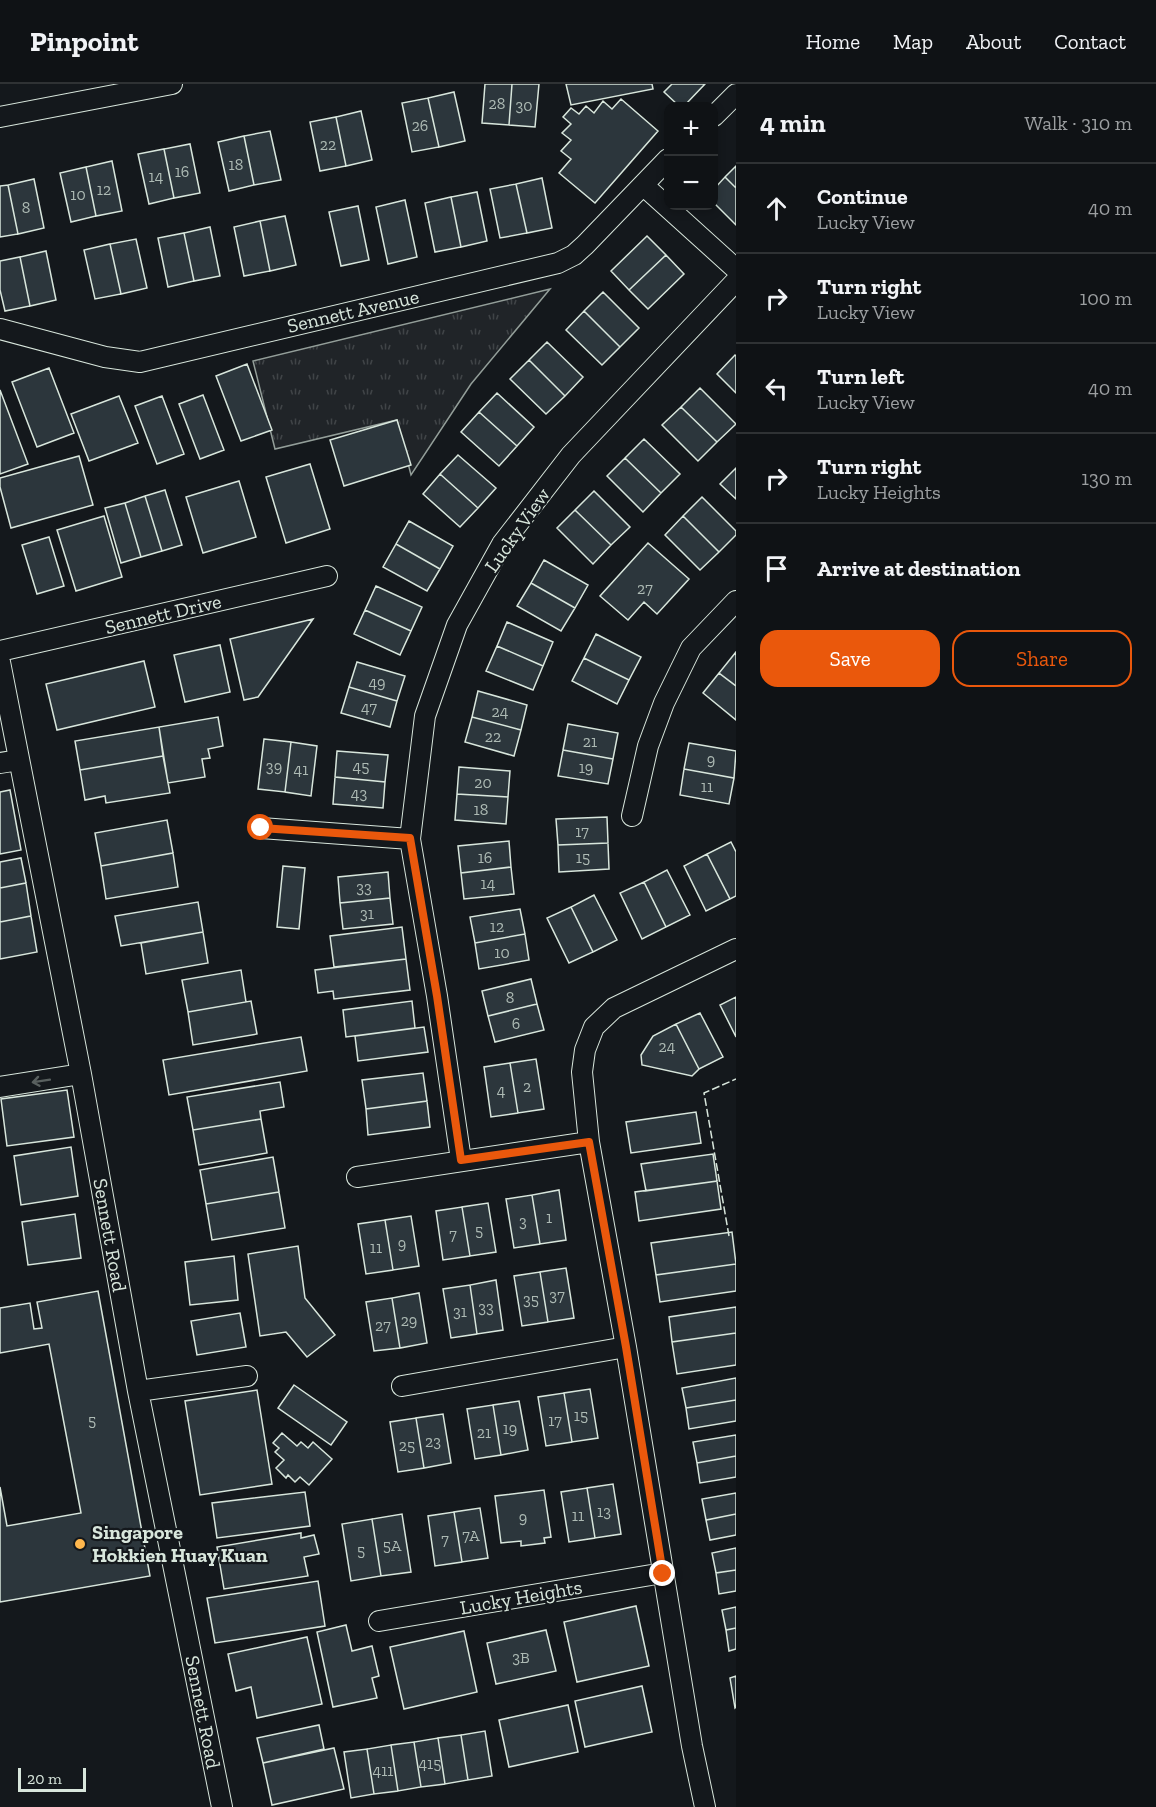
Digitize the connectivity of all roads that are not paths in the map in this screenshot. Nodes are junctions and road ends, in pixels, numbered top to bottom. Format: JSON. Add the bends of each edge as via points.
{"nodes":[{"id":1,"x":172,"y":84,"type":"edge"},
{"id":2,"x":736,"y":94,"type":"edge"},
{"id":3,"x":718,"y":112,"type":"edge"},
{"id":4,"x":0,"y":117,"type":"edge"},
{"id":5,"x":664,"y":164,"type":"edge"},
{"id":6,"x":642,"y":185,"type":"junction"},
{"id":7,"x":736,"y":269,"type":"edge"},
{"id":8,"x":736,"y":281,"type":"edge"},
{"id":9,"x":0,"y":329,"type":"edge"},
{"id":10,"x":327,"y":576,"type":"dead end"},
{"id":11,"x":736,"y":601,"type":"edge"},
{"id":12,"x":0,"y":651,"type":"edge"},
{"id":13,"x":0,"y":662,"type":"edge"},
{"id":14,"x":10,"y":762,"type":"edge"},
{"id":15,"x":632,"y":816,"type":"dead end"},
{"id":16,"x":261,"y":828,"type":"dead end"},
{"id":17,"x":410,"y":838,"type":"junction"},
{"id":18,"x":736,"y":949,"type":"edge"},
{"id":19,"x":81,"y":1074,"type":"junction"},
{"id":20,"x":0,"y":1087,"type":"edge"},
{"id":21,"x":589,"y":1142,"type":"junction"},
{"id":22,"x":461,"y":1160,"type":"junction"},
{"id":23,"x":357,"y":1178,"type":"dead end"},
{"id":24,"x":626,"y":1347,"type":"junction"},
{"id":25,"x":247,"y":1376,"type":"dead end"},
{"id":26,"x":402,"y":1386,"type":"dead end"},
{"id":27,"x":138,"y":1391,"type":"junction"},
{"id":28,"x":663,"y":1574,"type":"junction"},
{"id":29,"x":379,"y":1621,"type":"dead end"},
{"id":30,"x":222,"y":1807,"type":"edge"},
{"id":31,"x":705,"y":1807,"type":"edge"}],
"edges":[{"from":1,"to":4,"type":"street"},
{"from":2,"to":3,"type":"street"},
{"from":5,"to":6,"type":"street","name":"Sennett Avenue"},
{"from":6,"to":7,"type":"street"},
{"from":6,"to":9,"type":"street","name":"Sennett Avenue","via":[[585,245],[558,262],[140,362],[105,357]]},
{"from":8,"to":17,"type":"street","name":"Lucky View","via":[[571,455],[502,544],[457,625],[425,716]]},
{"from":10,"to":12,"type":"street","name":"Sennett Drive"},
{"from":11,"to":15,"type":"street","via":[[691,648],[664,703],[648,746]]},
{"from":13,"to":14,"type":"street","name":"Sennett Road"},
{"from":14,"to":19,"type":"street","name":"Sennett Road"},
{"from":16,"to":17,"type":"street"},
{"from":17,"to":22,"type":"street","name":"Lucky View"},
{"from":18,"to":21,"type":"street","via":[[614,1008],[594,1028],[582,1072]]},
{"from":19,"to":20,"type":"street","one_way":true},
{"from":19,"to":27,"type":"street","name":"Sennett Road"},
{"from":21,"to":22,"type":"street"},
{"from":21,"to":24,"type":"street"},
{"from":22,"to":23,"type":"street"},
{"from":24,"to":26,"type":"street"},
{"from":24,"to":28,"type":"street"},
{"from":25,"to":27,"type":"street"},
{"from":27,"to":30,"type":"street","name":"Sennett Road"},
{"from":28,"to":29,"type":"street","name":"Lucky Heights"},
{"from":28,"to":31,"type":"street"}]}
